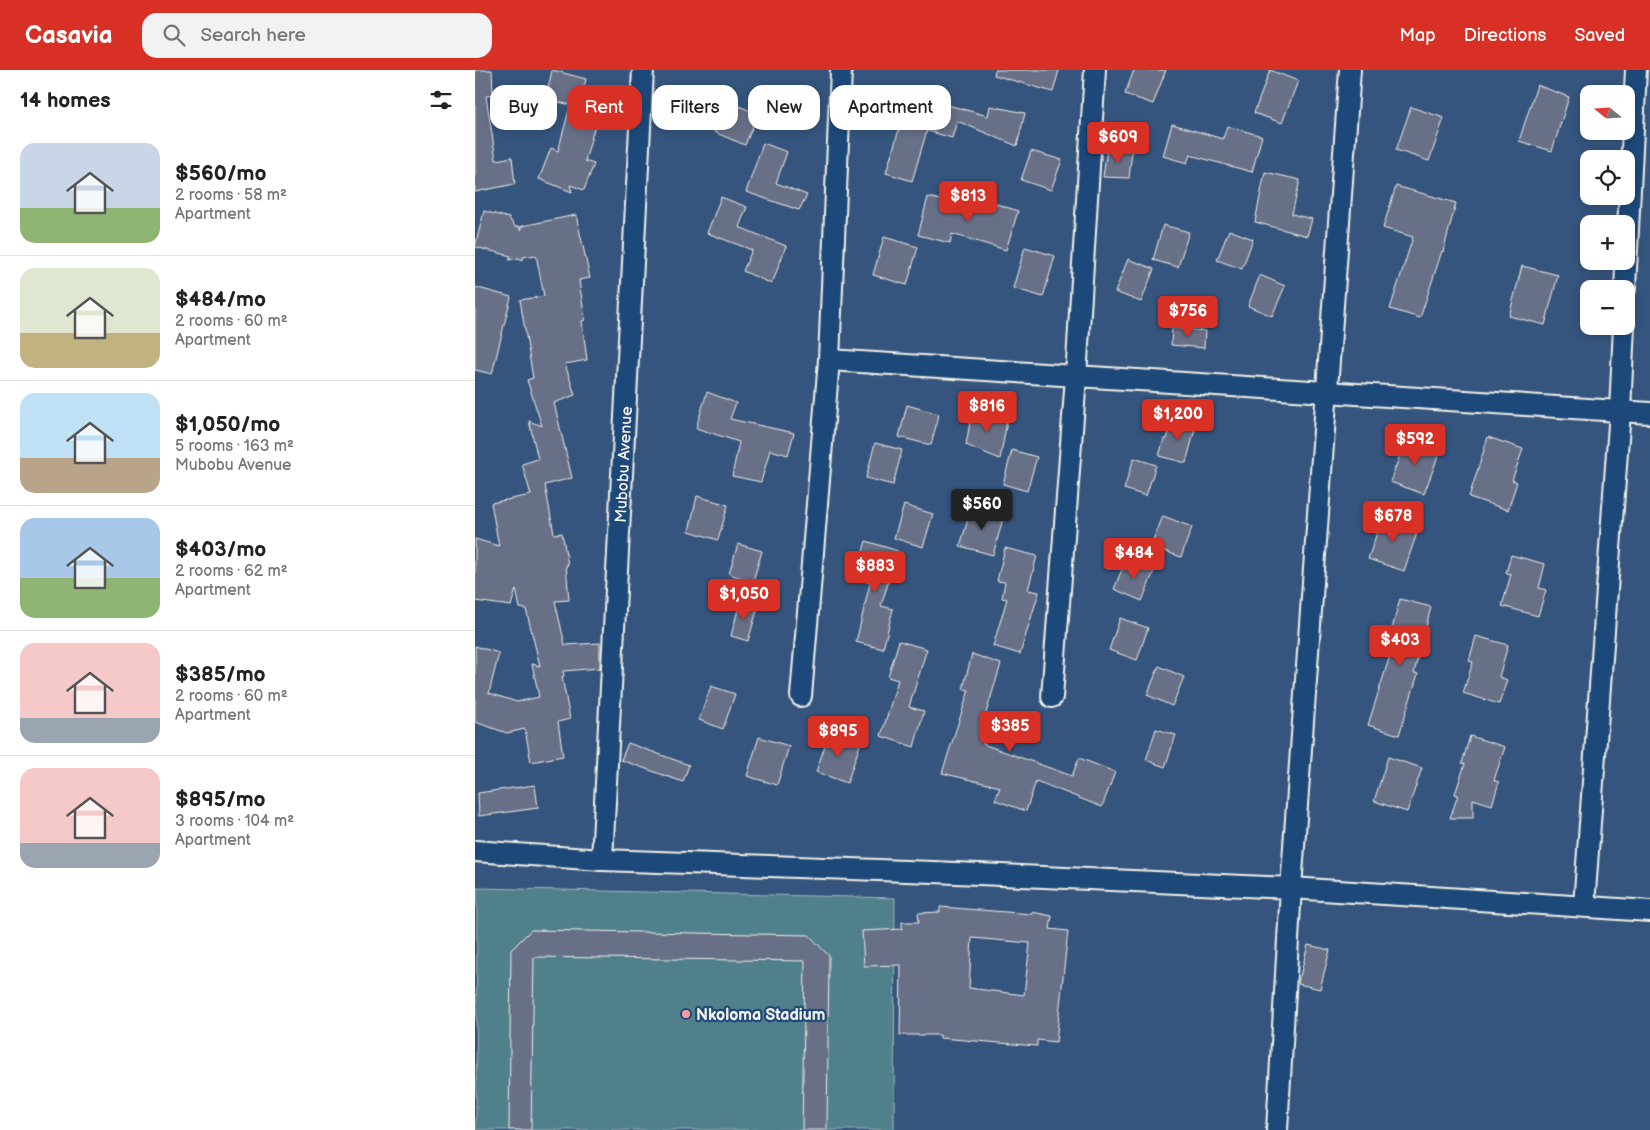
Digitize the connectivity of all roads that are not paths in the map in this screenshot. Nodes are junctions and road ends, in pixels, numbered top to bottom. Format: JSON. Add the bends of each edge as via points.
{"nodes":[{"id":1,"x":643,"y":70,"type":"edge"},
{"id":2,"x":841,"y":70,"type":"edge"},
{"id":3,"x":1095,"y":70,"type":"edge"},
{"id":4,"x":1350,"y":70,"type":"edge"},
{"id":5,"x":1636,"y":70,"type":"edge"},
{"id":6,"x":1625,"y":280,"type":"edge"},
{"id":7,"x":1624,"y":335,"type":"edge"},
{"id":8,"x":829,"y":360,"type":"junction"},
{"id":9,"x":1076,"y":377,"type":"junction"},
{"id":10,"x":1327,"y":393,"type":"junction"},
{"id":11,"x":1620,"y":411,"type":"junction"},
{"id":12,"x":1650,"y":413,"type":"edge"},
{"id":13,"x":801,"y":696,"type":"dead end"},
{"id":14,"x":1052,"y":698,"type":"dead end"},
{"id":15,"x":475,"y":851,"type":"edge"},
{"id":16,"x":602,"y":860,"type":"junction"},
{"id":17,"x":1291,"y":888,"type":"junction"},
{"id":18,"x":1584,"y":906,"type":"junction"},
{"id":19,"x":1650,"y":911,"type":"edge"},
{"id":20,"x":1277,"y":1130,"type":"edge"}],
"edges":[{"from":1,"to":16,"type":"street","name":"Mubobu Avenue"},
{"from":2,"to":8,"type":"street"},
{"from":3,"to":9,"type":"street"},
{"from":4,"to":10,"type":"street"},
{"from":5,"to":6,"type":"street"},
{"from":7,"to":11,"type":"street"},
{"from":8,"to":9,"type":"street"},
{"from":8,"to":13,"type":"street"},
{"from":9,"to":10,"type":"street"},
{"from":9,"to":14,"type":"street"},
{"from":10,"to":11,"type":"street"},
{"from":10,"to":17,"type":"street"},
{"from":11,"to":12,"type":"street"},
{"from":11,"to":18,"type":"street"},
{"from":15,"to":16,"type":"street"},
{"from":16,"to":17,"type":"street"},
{"from":17,"to":18,"type":"street"},
{"from":17,"to":20,"type":"street"},
{"from":18,"to":19,"type":"street"}]}
